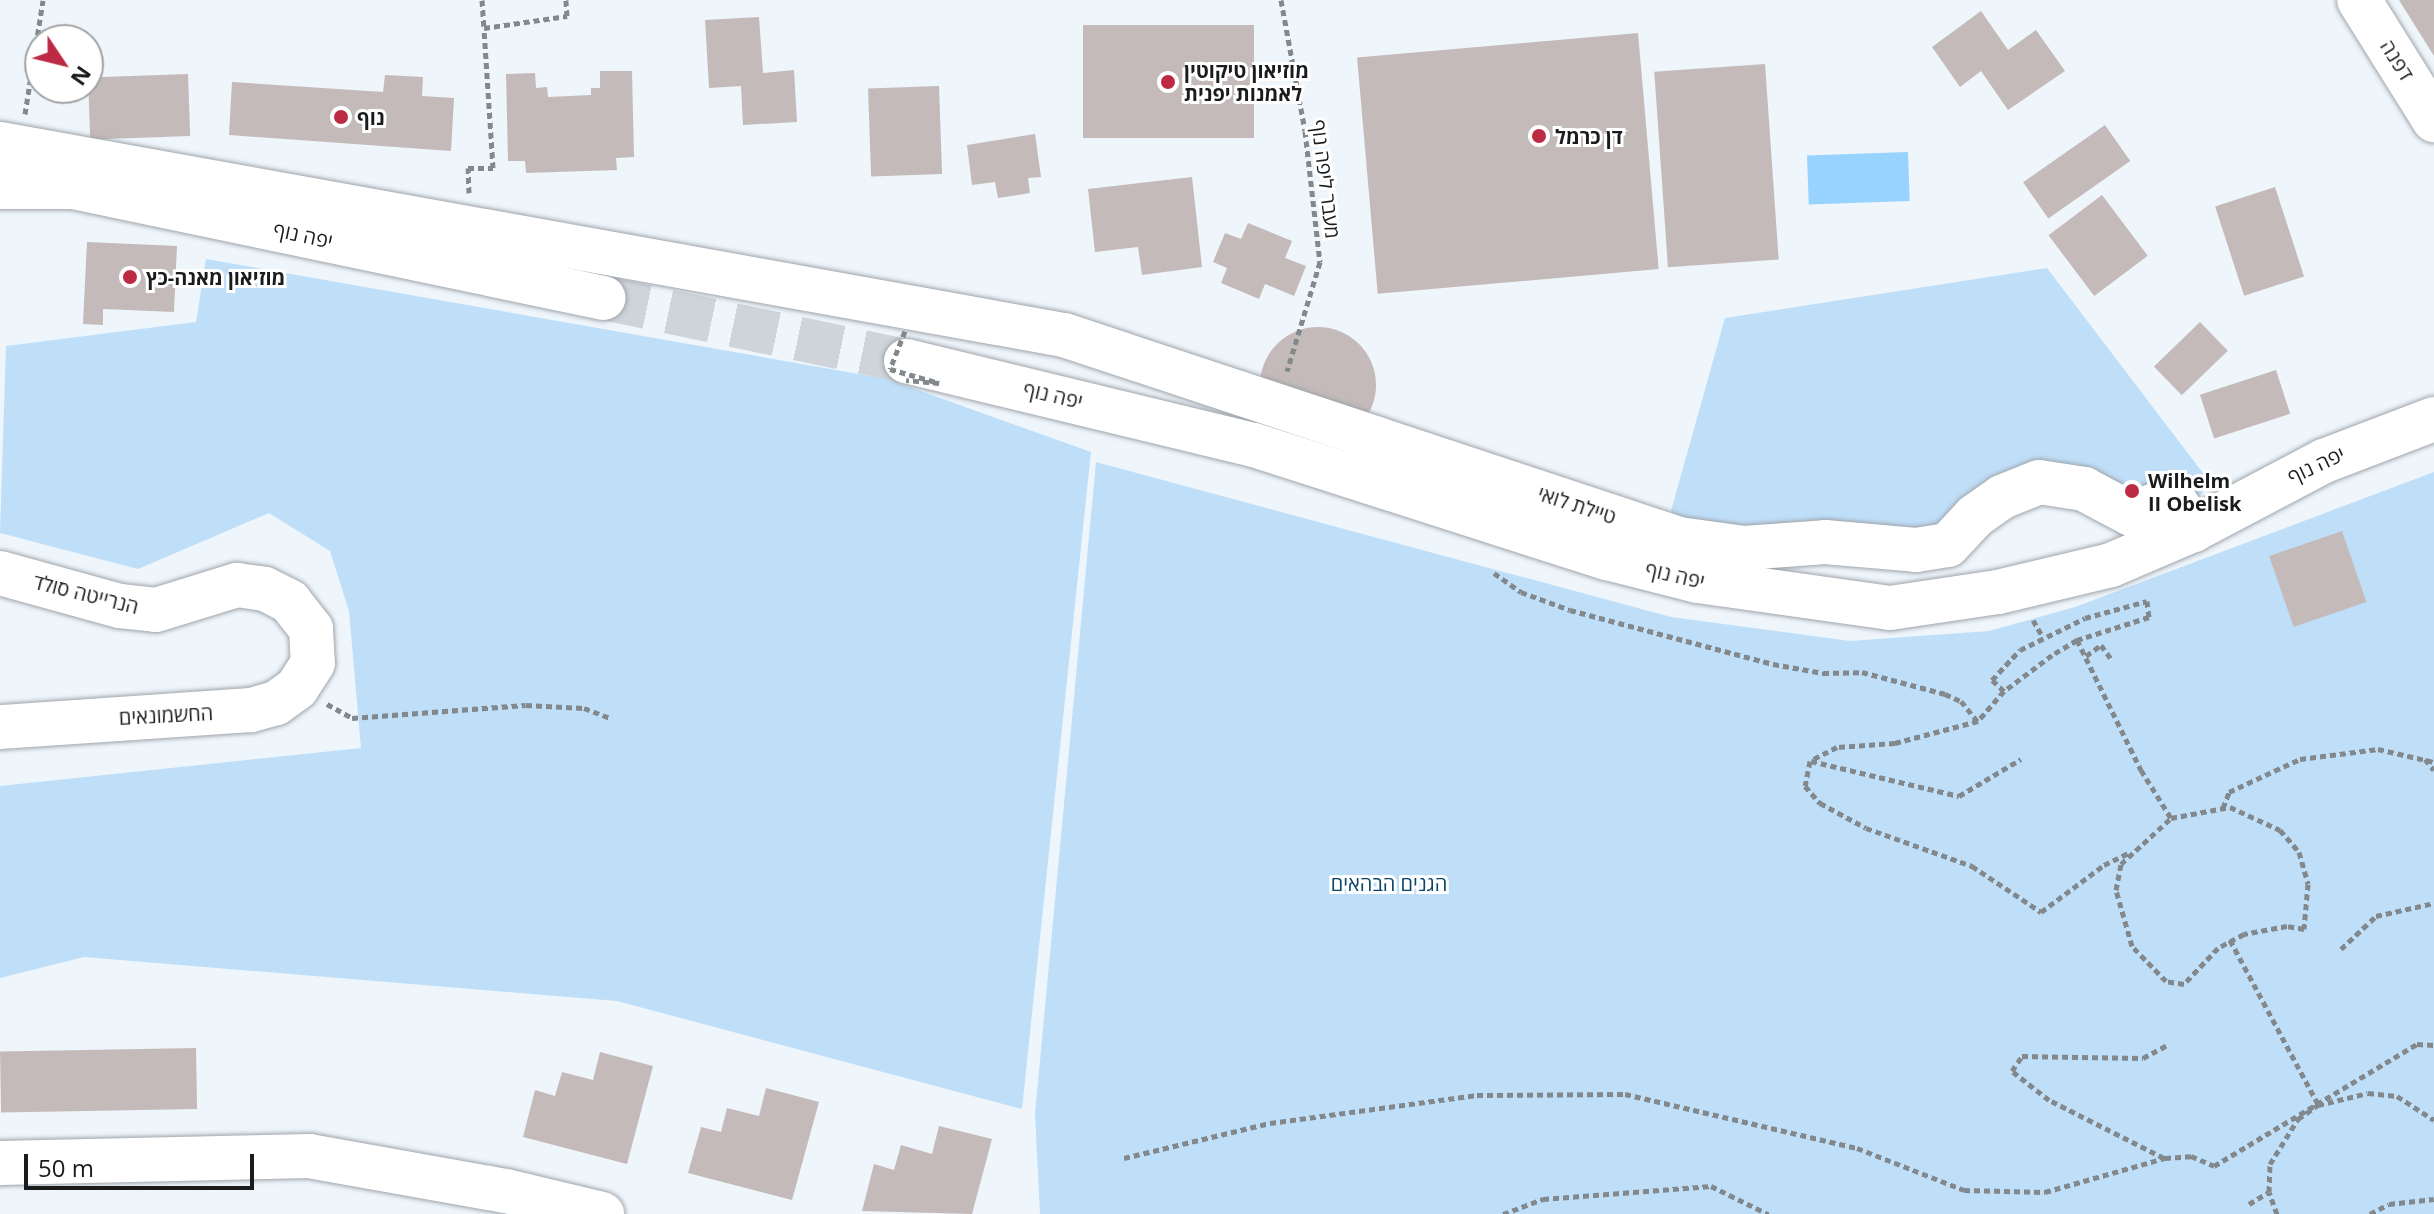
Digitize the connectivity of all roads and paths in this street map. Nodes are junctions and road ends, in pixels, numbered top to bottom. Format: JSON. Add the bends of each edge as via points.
{"nodes":[{"id":1,"x":43,"y":0,"type":"edge"},
{"id":2,"x":482,"y":0,"type":"edge"},
{"id":3,"x":566,"y":0,"type":"edge"},
{"id":4,"x":1281,"y":0,"type":"edge"},
{"id":5,"x":2359,"y":0,"type":"edge"},
{"id":6,"x":484,"y":28,"type":"junction"},
{"id":7,"x":2434,"y":120,"type":"edge"},
{"id":8,"x":10,"y":144,"type":"edge"},
{"id":9,"x":0,"y":187,"type":"edge"},
{"id":10,"x":469,"y":196,"type":"dead end"},
{"id":11,"x":604,"y":298,"type":"tunnel mouth"},
{"id":12,"x":913,"y":347,"type":"junction"},
{"id":13,"x":1277,"y":405,"type":"junction"},
{"id":14,"x":2434,"y":419,"type":"edge"},
{"id":15,"x":2193,"y":530,"type":"junction"},
{"id":16,"x":0,"y":573,"type":"edge"},
{"id":17,"x":1494,"y":573,"type":"dead end"},
{"id":18,"x":2036,"y":625,"type":"dead end"},
{"id":19,"x":2043,"y":637,"type":"junction"},
{"id":20,"x":2077,"y":640,"type":"junction"},
{"id":21,"x":2086,"y":656,"type":"junction"},
{"id":22,"x":2112,"y":660,"type":"dead end"},
{"id":23,"x":305,"y":676,"type":"junction"},
{"id":24,"x":2004,"y":691,"type":"junction"},
{"id":25,"x":612,"y":719,"type":"dead end"},
{"id":26,"x":1978,"y":721,"type":"junction"},
{"id":27,"x":0,"y":727,"type":"edge"},
{"id":28,"x":2021,"y":759,"type":"dead end"},
{"id":29,"x":2424,"y":759,"type":"junction"},
{"id":30,"x":1810,"y":761,"type":"junction"},
{"id":31,"x":2434,"y":762,"type":"edge"},
{"id":32,"x":2434,"y":770,"type":"edge"},
{"id":33,"x":2223,"y":808,"type":"junction"},
{"id":34,"x":2171,"y":818,"type":"junction"},
{"id":35,"x":2131,"y":852,"type":"junction"},
{"id":36,"x":2434,"y":903,"type":"edge"},
{"id":37,"x":2230,"y":940,"type":"junction"},
{"id":38,"x":2341,"y":949,"type":"dead end"},
{"id":39,"x":2167,"y":1045,"type":"dead end"},
{"id":40,"x":2434,"y":1045,"type":"edge"},
{"id":41,"x":2318,"y":1103,"type":"junction"},
{"id":42,"x":2434,"y":1120,"type":"edge"},
{"id":43,"x":1124,"y":1158,"type":"dead end"},
{"id":44,"x":2165,"y":1158,"type":"junction"},
{"id":45,"x":0,"y":1163,"type":"edge"},
{"id":46,"x":2269,"y":1192,"type":"junction"},
{"id":47,"x":2434,"y":1199,"type":"edge"},
{"id":48,"x":2249,"y":1204,"type":"dead end"},
{"id":49,"x":2374,"y":1213,"type":"edge"},
{"id":50,"x":602,"y":1214,"type":"edge"},
{"id":51,"x":1503,"y":1214,"type":"edge"},
{"id":52,"x":1768,"y":1214,"type":"edge"},
{"id":53,"x":2277,"y":1214,"type":"edge"}],
"edges":[{"from":1,"to":8,"type":"path"},
{"from":2,"to":6,"type":"path"},
{"from":3,"to":6,"type":"path","via":[[567,16]]},
{"from":4,"to":13,"type":"path","name":"מעבר ליפה נוף","via":[[1305,131],[1320,262]]},
{"from":5,"to":7,"type":"street","name":"דפנה"},
{"from":6,"to":10,"type":"path","via":[[493,168],[468,168]]},
{"from":8,"to":12,"type":"street"},
{"from":9,"to":11,"type":"street","name":"יפה נוף","via":[[73,187]]},
{"from":12,"to":12,"type":"path","bridge":true,"via":[[890,369],[939,383]]},
{"from":12,"to":13,"type":"street","name":"טיילת לואי","via":[[1064,335]]},
{"from":12,"to":15,"type":"street","name":"יפה נוף","via":[[1254,445],[1607,558],[1698,581],[1817,600],[1890,608],[1998,592],[2111,565]]},
{"from":13,"to":15,"type":"street","name":"טיילת לואי","via":[[1679,539],[1744,548],[1825,542],[1916,550],[1948,545],[2002,497],[2039,482],[2084,489],[2131,514],[2173,498]]},
{"from":14,"to":15,"type":"street","name":"יפה נוף","via":[[2324,461]]},
{"from":16,"to":23,"type":"street","name":"הנרייטה סולד","via":[[120,606],[156,610],[237,585],[265,589],[290,602],[311,629]]},
{"from":17,"to":26,"type":"path","via":[[1521,592],[1570,610],[1773,664],[1823,673],[1862,672],[1945,694],[1969,707]]},
{"from":18,"to":19,"type":"path"},
{"from":19,"to":20,"type":"path","via":[[2085,618],[2147,601],[2149,617]]},
{"from":19,"to":24,"type":"path","via":[[2020,650],[1992,680]]},
{"from":20,"to":21,"type":"path"},
{"from":20,"to":24,"type":"path"},
{"from":21,"to":22,"type":"path","via":[[2101,645]]},
{"from":21,"to":34,"type":"path","via":[[2141,770]]},
{"from":23,"to":25,"type":"path","via":[[352,718],[526,705],[584,708]]},
{"from":23,"to":27,"type":"street","name":"החשמונאים","via":[[276,703],[251,710]]},
{"from":24,"to":26,"type":"path"},
{"from":26,"to":30,"type":"path","via":[[1895,743],[1837,747]]},
{"from":28,"to":30,"type":"path","via":[[1959,796],[1912,783],[1864,778]]},
{"from":29,"to":31,"type":"path"},
{"from":29,"to":32,"type":"path"},
{"from":29,"to":33,"type":"path","via":[[2378,749],[2300,759],[2229,792]]},
{"from":30,"to":35,"type":"path","via":[[1805,786],[1820,803],[1866,828],[1972,866],[2041,912],[2104,865]]},
{"from":33,"to":34,"type":"path"},
{"from":33,"to":37,"type":"path","via":[[2255,816],[2280,830],[2299,852],[2308,884],[2304,929],[2287,926]]},
{"from":34,"to":35,"type":"path"},
{"from":35,"to":37,"type":"path","via":[[2121,864],[2116,890],[2132,946],[2148,966],[2166,981],[2184,984]]},
{"from":36,"to":38,"type":"path","via":[[2376,916]]},
{"from":37,"to":41,"type":"path"},
{"from":39,"to":44,"type":"path","via":[[2143,1058],[2022,1056],[2012,1071],[2049,1100]]},
{"from":40,"to":41,"type":"path","via":[[2417,1044]]},
{"from":41,"to":42,"type":"path","via":[[2368,1093],[2397,1096]]},
{"from":41,"to":44,"type":"path","via":[[2214,1166],[2191,1156]]},
{"from":41,"to":46,"type":"path","via":[[2281,1142],[2270,1164]]},
{"from":43,"to":44,"type":"path","via":[[1270,1123],[1477,1095],[1625,1094],[1857,1148],[1964,1190],[2045,1192]]},
{"from":45,"to":50,"type":"street","via":[[309,1156]]},
{"from":46,"to":48,"type":"path"},
{"from":46,"to":53,"type":"path"},
{"from":47,"to":49,"type":"path"},
{"from":51,"to":52,"type":"path","via":[[1543,1199],[1711,1186]]}]}
